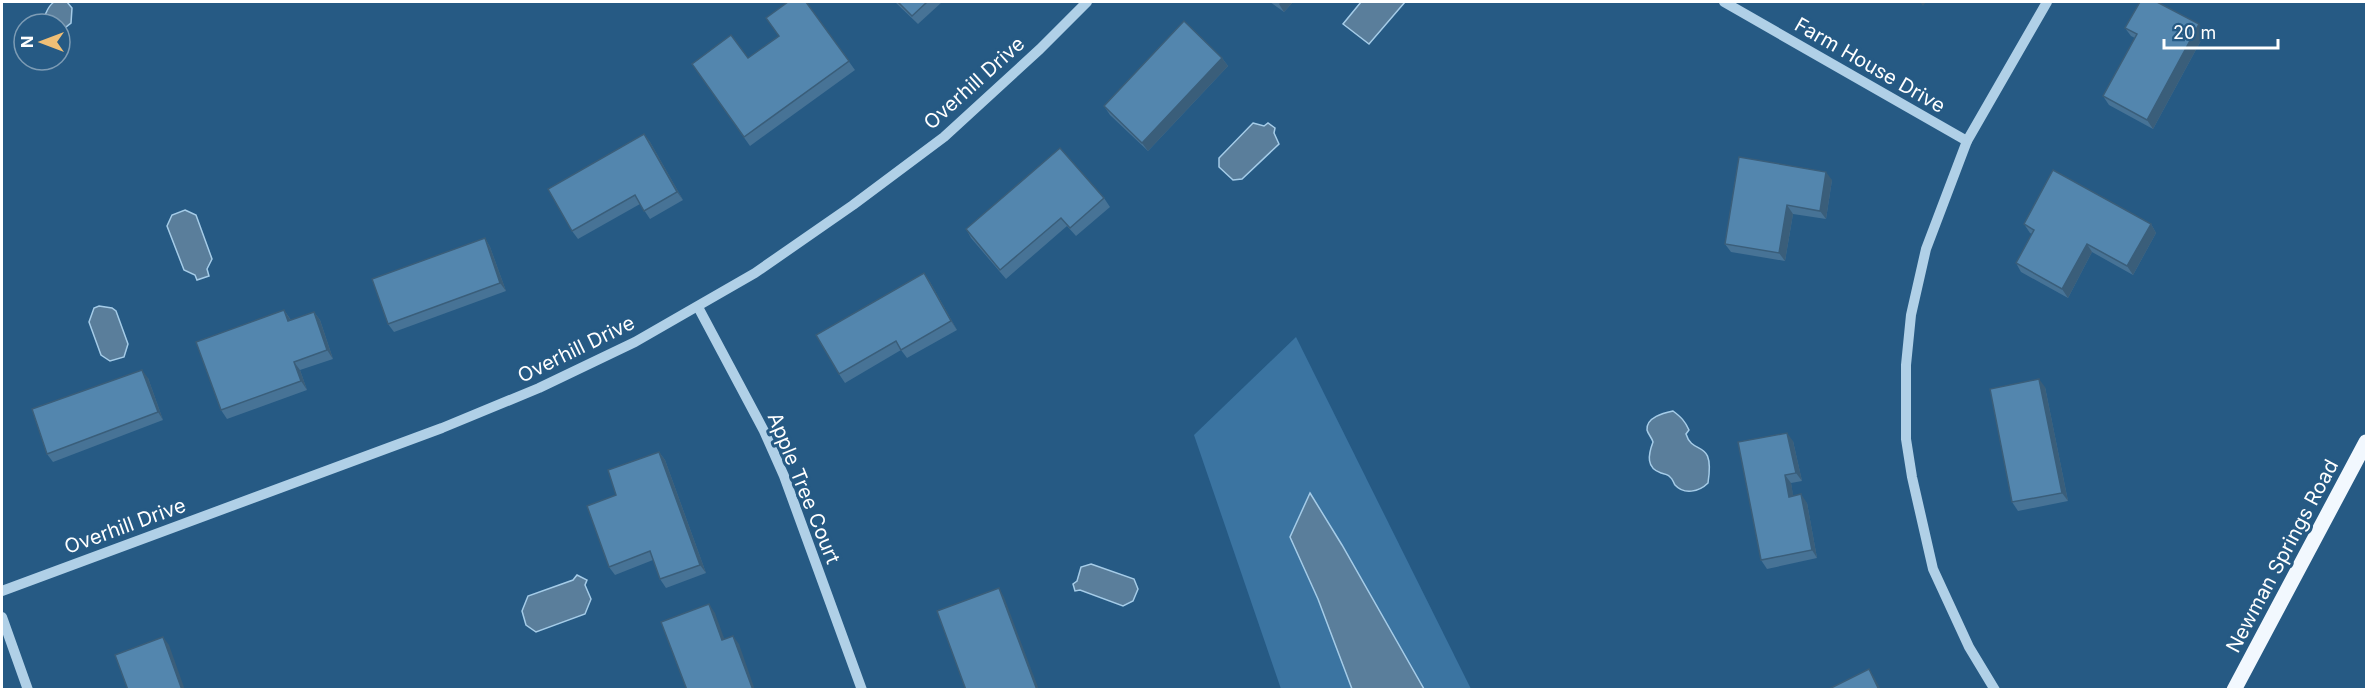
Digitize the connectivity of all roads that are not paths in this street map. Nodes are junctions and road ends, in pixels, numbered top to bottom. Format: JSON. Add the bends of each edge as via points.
{"nodes":[{"id":1,"x":1087,"y":2,"type":"edge"},
{"id":2,"x":1724,"y":2,"type":"edge"},
{"id":3,"x":2047,"y":2,"type":"edge"},
{"id":4,"x":1967,"y":141,"type":"junction"},
{"id":5,"x":698,"y":307,"type":"junction"},
{"id":6,"x":2367,"y":442,"type":"edge"},
{"id":7,"x":2,"y":591,"type":"edge"},
{"id":8,"x":2,"y":617,"type":"edge"},
{"id":9,"x":28,"y":690,"type":"edge"},
{"id":10,"x":862,"y":690,"type":"edge"},
{"id":11,"x":1995,"y":690,"type":"edge"},
{"id":12,"x":2234,"y":690,"type":"edge"}],
"edges":[{"from":1,"to":5,"type":"street","name":"Overhill Drive","via":[[944,136],[853,205]]},
{"from":2,"to":4,"type":"street","name":"Farm House Drive"},
{"from":3,"to":4,"type":"street"},
{"from":4,"to":11,"type":"street","via":[[1926,249],[1911,315],[1906,439],[1933,569],[1969,647]]},
{"from":5,"to":7,"type":"street","name":"Overhill Drive","via":[[539,388],[442,428]]},
{"from":5,"to":10,"type":"street","name":"Apple Tree Court","via":[[784,476]]},
{"from":6,"to":12,"type":"main road","name":"Newman Springs Road"},
{"from":8,"to":9,"type":"street"}]}
